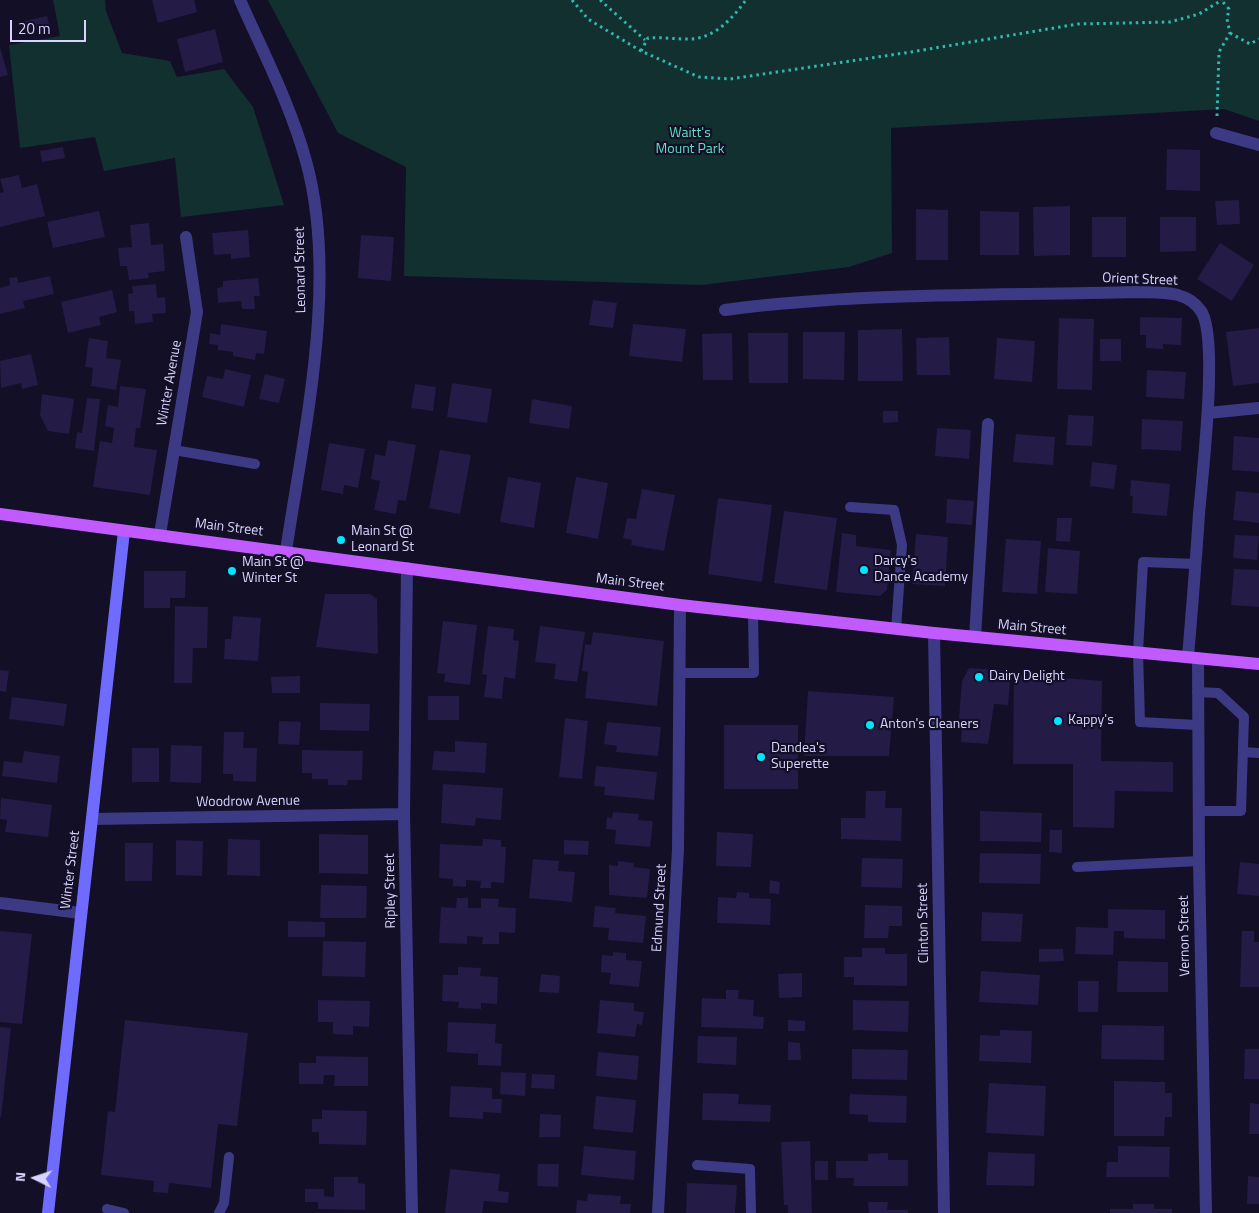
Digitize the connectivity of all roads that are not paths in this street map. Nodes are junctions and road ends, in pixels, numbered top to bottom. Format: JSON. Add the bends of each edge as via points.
{"nodes":[{"id":1,"x":240,"y":0,"type":"edge"},
{"id":2,"x":1216,"y":133,"type":"road end"},
{"id":3,"x":1259,"y":145,"type":"edge"},
{"id":4,"x":186,"y":237,"type":"dead end"},
{"id":5,"x":725,"y":310,"type":"dead end"},
{"id":6,"x":1259,"y":408,"type":"edge"},
{"id":7,"x":1208,"y":413,"type":"junction"},
{"id":8,"x":988,"y":424,"type":"dead end"},
{"id":9,"x":174,"y":450,"type":"junction"},
{"id":10,"x":255,"y":464,"type":"dead end"},
{"id":11,"x":850,"y":507,"type":"dead end"},
{"id":12,"x":0,"y":514,"type":"edge"},
{"id":13,"x":124,"y":531,"type":"junction"},
{"id":14,"x":160,"y":534,"type":"junction"},
{"id":15,"x":286,"y":551,"type":"junction"},
{"id":16,"x":1196,"y":564,"type":"junction"},
{"id":17,"x":408,"y":568,"type":"junction"},
{"id":18,"x":680,"y":605,"type":"junction"},
{"id":19,"x":753,"y":614,"type":"junction"},
{"id":20,"x":896,"y":629,"type":"junction"},
{"id":21,"x":934,"y":633,"type":"junction"},
{"id":22,"x":975,"y":637,"type":"junction"},
{"id":23,"x":1138,"y":652,"type":"junction"},
{"id":24,"x":1193,"y":657,"type":"junction"},
{"id":25,"x":1259,"y":664,"type":"edge"},
{"id":26,"x":680,"y":673,"type":"junction"},
{"id":27,"x":1197,"y":692,"type":"junction"},
{"id":28,"x":1198,"y":725,"type":"junction"},
{"id":29,"x":1243,"y":752,"type":"junction"},
{"id":30,"x":1259,"y":753,"type":"edge"},
{"id":31,"x":1199,"y":811,"type":"junction"},
{"id":32,"x":404,"y":814,"type":"junction"},
{"id":33,"x":92,"y":819,"type":"junction"},
{"id":34,"x":1199,"y":861,"type":"junction"},
{"id":35,"x":1077,"y":867,"type":"dead end"},
{"id":36,"x":0,"y":904,"type":"edge"},
{"id":37,"x":80,"y":913,"type":"junction"},
{"id":38,"x":229,"y":1157,"type":"dead end"},
{"id":39,"x":697,"y":1165,"type":"dead end"},
{"id":40,"x":107,"y":1209,"type":"dead end"},
{"id":41,"x":48,"y":1213,"type":"edge"},
{"id":42,"x":124,"y":1213,"type":"edge"},
{"id":43,"x":219,"y":1213,"type":"edge"},
{"id":44,"x":412,"y":1213,"type":"edge"},
{"id":45,"x":658,"y":1213,"type":"edge"},
{"id":46,"x":751,"y":1213,"type":"edge"},
{"id":47,"x":944,"y":1213,"type":"edge"},
{"id":48,"x":1206,"y":1213,"type":"edge"}],
"edges":[{"from":1,"to":15,"type":"street","name":"Leonard Street","via":[[290,114],[306,160],[318,245],[316,340]]},
{"from":2,"to":3,"type":"street"},
{"from":4,"to":9,"type":"street","name":"Winter Avenue","via":[[197,312]]},
{"from":5,"to":7,"type":"street","name":"Orient Street","via":[[876,296],[1136,292],[1180,295],[1196,304],[1207,323]]},
{"from":6,"to":7,"type":"street"},
{"from":7,"to":16,"type":"street","name":"Orient Street"},
{"from":8,"to":22,"type":"street"},
{"from":9,"to":10,"type":"lane"},
{"from":9,"to":14,"type":"street","name":"Winter Avenue"},
{"from":11,"to":20,"type":"lane","via":[[894,510],[902,545]]},
{"from":12,"to":13,"type":"main road","name":"Main Street"},
{"from":13,"to":14,"type":"main road","name":"Main Street"},
{"from":13,"to":33,"type":"main road","name":"Winter Street"},
{"from":14,"to":15,"type":"main road","name":"Main Street"},
{"from":15,"to":17,"type":"main road","name":"Main Street"},
{"from":16,"to":23,"type":"lane","via":[[1143,562]]},
{"from":16,"to":24,"type":"street","name":"Orient Street"},
{"from":17,"to":18,"type":"main road","name":"Main Street"},
{"from":17,"to":32,"type":"street","name":"Ripley Street"},
{"from":18,"to":19,"type":"main road","name":"Main Street"},
{"from":18,"to":26,"type":"street","name":"Edmund Street"},
{"from":19,"to":20,"type":"main road","name":"Main Street"},
{"from":19,"to":26,"type":"lane","via":[[754,673]]},
{"from":20,"to":21,"type":"main road","name":"Main Street"},
{"from":21,"to":22,"type":"main road","name":"Main Street"},
{"from":21,"to":47,"type":"street","name":"Clinton Street"},
{"from":22,"to":23,"type":"main road","name":"Main Street"},
{"from":23,"to":24,"type":"main road","name":"Main Street"},
{"from":23,"to":28,"type":"lane","via":[[1140,722]]},
{"from":24,"to":25,"type":"main road","name":"Main Street"},
{"from":24,"to":27,"type":"street","name":"Vernon Street"},
{"from":26,"to":45,"type":"street","name":"Edmund Street","via":[[678,850]]},
{"from":27,"to":28,"type":"street","name":"Vernon Street"},
{"from":27,"to":29,"type":"lane","via":[[1218,693],[1244,717]]},
{"from":28,"to":31,"type":"street","name":"Vernon Street"},
{"from":29,"to":30,"type":"lane"},
{"from":29,"to":31,"type":"lane","via":[[1241,811]]},
{"from":31,"to":34,"type":"street","name":"Vernon Street"},
{"from":32,"to":33,"type":"street","name":"Woodrow Avenue"},
{"from":32,"to":44,"type":"street","name":"Ripley Street"},
{"from":33,"to":37,"type":"main road","name":"Winter Street"},
{"from":34,"to":35,"type":"lane"},
{"from":34,"to":48,"type":"street","name":"Vernon Street"},
{"from":36,"to":37,"type":"street"},
{"from":37,"to":41,"type":"main road","name":"Winter Street"},
{"from":38,"to":43,"type":"lane","via":[[224,1203]]},
{"from":39,"to":46,"type":"lane","via":[[750,1169]]},
{"from":40,"to":42,"type":"lane"}]}
